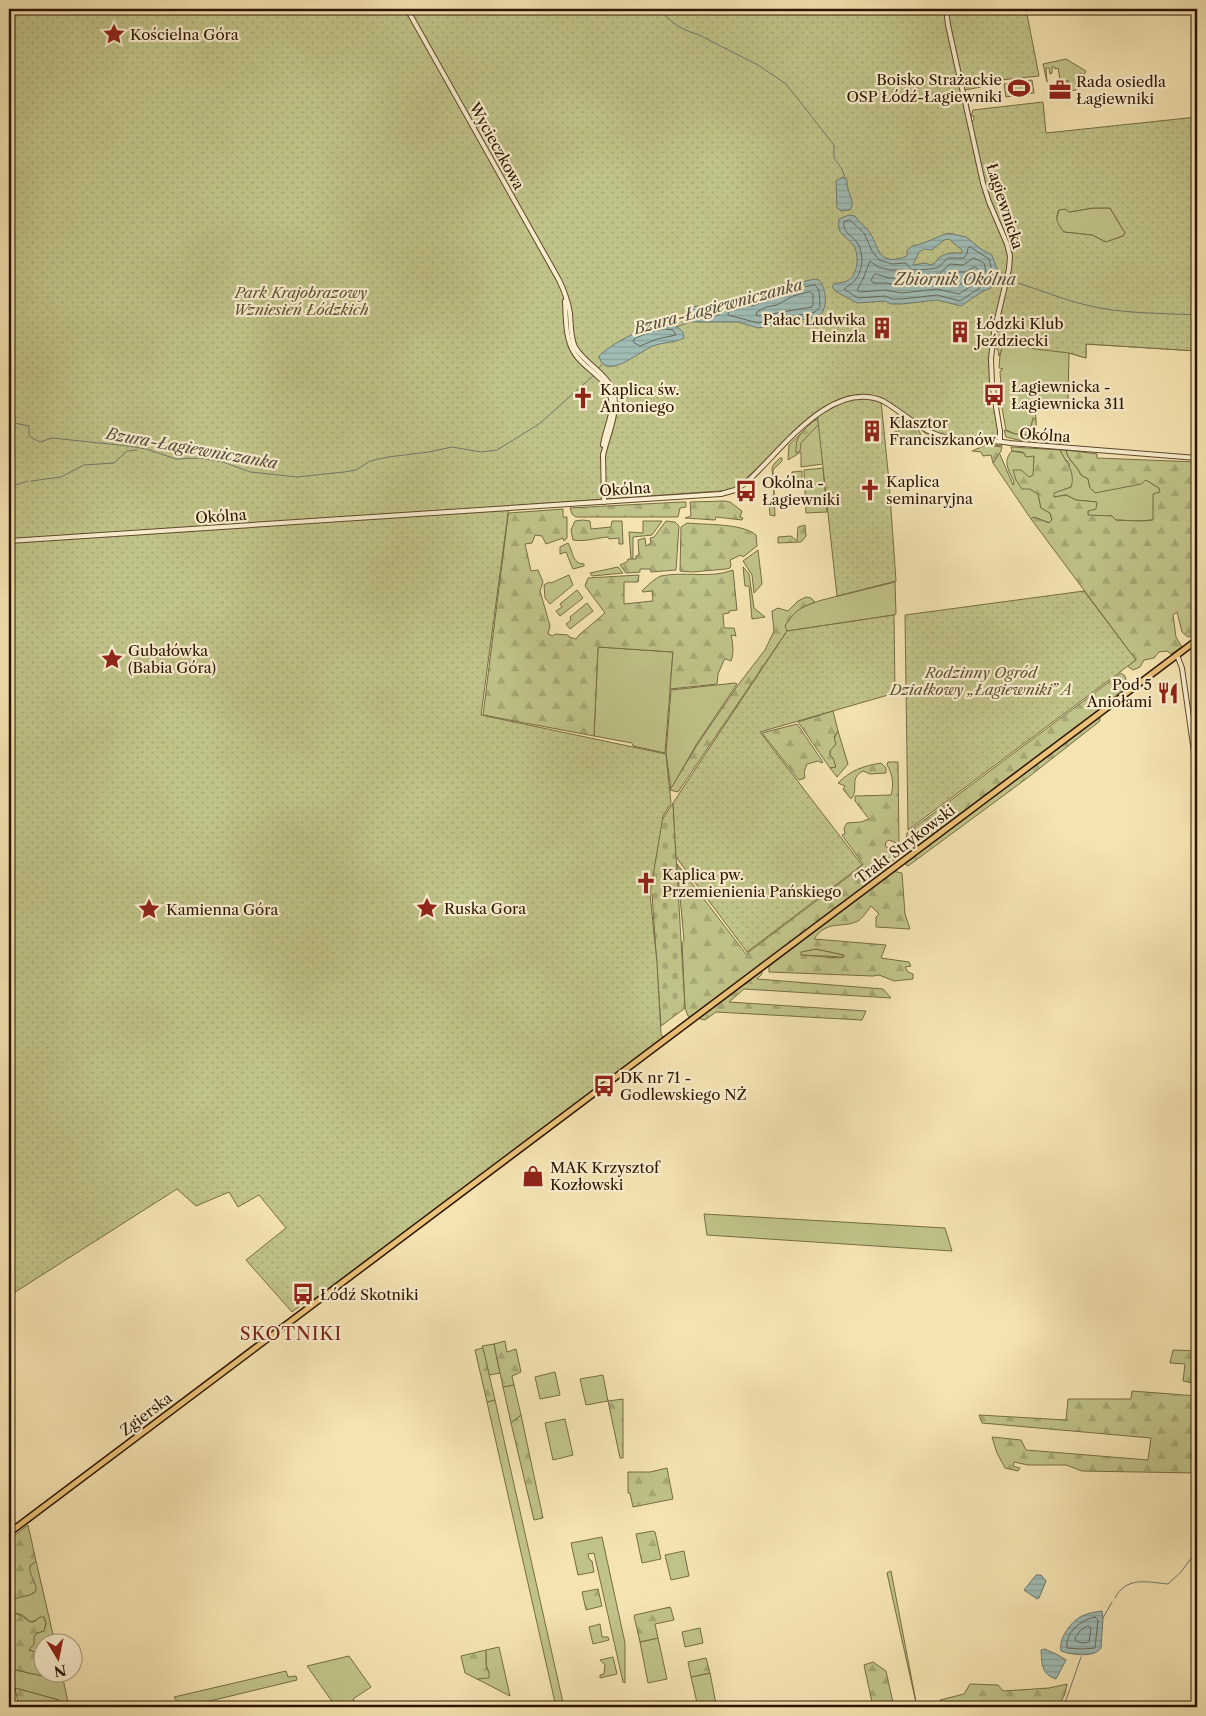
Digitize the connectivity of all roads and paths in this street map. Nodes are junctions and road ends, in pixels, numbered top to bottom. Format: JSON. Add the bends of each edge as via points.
{"nodes":[{"id":1,"x":407,"y":9,"type":"edge"},
{"id":2,"x":946,"y":9,"type":"edge"},
{"id":3,"x":1000,"y":440,"type":"junction"},
{"id":4,"x":1197,"y":458,"type":"edge"},
{"id":5,"x":604,"y":502,"type":"junction"},
{"id":6,"x":9,"y":541,"type":"edge"},
{"id":7,"x":1197,"y":640,"type":"edge"},
{"id":8,"x":1177,"y":655,"type":"junction"},
{"id":9,"x":1197,"y":773,"type":"edge"},
{"id":10,"x":299,"y":1315,"type":"joint"},
{"id":11,"x":9,"y":1533,"type":"edge"}],
"edges":[{"from":1,"to":5,"type":"street","name":"Wycieczkowa","via":[[555,272],[565,296],[572,348],[605,384],[610,394],[611,413],[603,440]]},
{"from":2,"to":3,"type":"street","name":"Łagiewnicka","via":[[984,183],[1009,251],[1008,277],[994,332],[991,359]]},
{"from":3,"to":4,"type":"street","name":"Okólna"},
{"from":3,"to":5,"type":"street","name":"Okólna","via":[[989,442],[944,437],[882,401],[856,397],[819,412],[749,481],[735,490],[721,494]]},
{"from":5,"to":6,"type":"street","name":"Okólna"},
{"from":7,"to":8,"type":"main road","name":"Trakt Strykowski"},
{"from":8,"to":9,"type":"street","via":[[1182,668]]},
{"from":8,"to":10,"type":"main road","name":"Trakt Strykowski"},
{"from":10,"to":11,"type":"main road","name":"Zgierska"}]}
